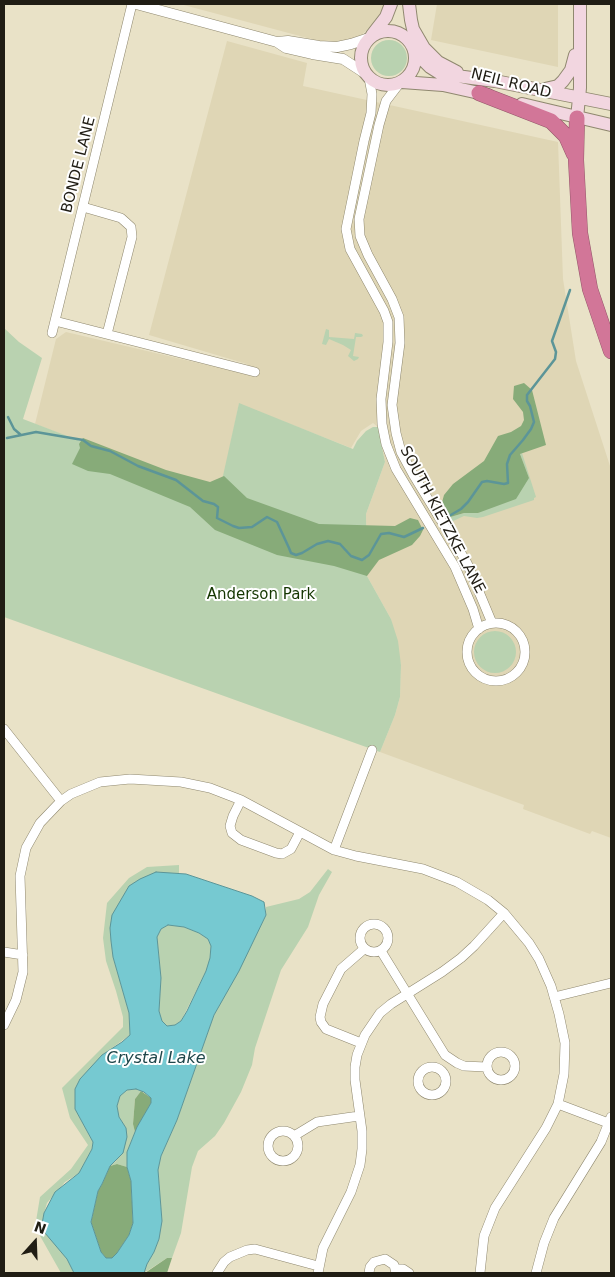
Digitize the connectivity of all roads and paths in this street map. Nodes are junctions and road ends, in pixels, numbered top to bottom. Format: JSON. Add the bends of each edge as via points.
{"nodes":[{"id":1,"x":134,"y":4,"type":"edge"},
{"id":2,"x":391,"y":4,"type":"edge"},
{"id":3,"x":580,"y":4,"type":"edge"},
{"id":4,"x":407,"y":7,"type":"edge"},
{"id":5,"x":580,"y":24,"type":"junction"},
{"id":6,"x":370,"y":37,"type":"junction"},
{"id":7,"x":407,"y":39,"type":"junction"},
{"id":8,"x":277,"y":42,"type":"junction"},
{"id":9,"x":414,"y":51,"type":"junction"},
{"id":10,"x":366,"y":75,"type":"junction"},
{"id":11,"x":473,"y":78,"type":"junction"},
{"id":12,"x":400,"y":83,"type":"junction"},
{"id":13,"x":542,"y":90,"type":"junction"},
{"id":14,"x":479,"y":93,"type":"junction"},
{"id":15,"x":579,"y":97,"type":"junction"},
{"id":16,"x":611,"y":104,"type":"edge"},
{"id":17,"x":577,"y":118,"type":"junction"},
{"id":18,"x":611,"y":125,"type":"edge"},
{"id":19,"x":576,"y":160,"type":"junction"},
{"id":20,"x":83,"y":207,"type":"junction"},
{"id":21,"x":55,"y":321,"type":"junction"},
{"id":22,"x":52,"y":333,"type":"dead end"},
{"id":23,"x":107,"y":334,"type":"junction"},
{"id":24,"x":611,"y":350,"type":"edge"},
{"id":25,"x":254,"y":372,"type":"dead end"},
{"id":26,"x":492,"y":623,"type":"junction"},
{"id":27,"x":479,"y":629,"type":"junction"},
{"id":28,"x":4,"y":729,"type":"edge"},
{"id":29,"x":372,"y":750,"type":"dead end"},
{"id":30,"x":241,"y":800,"type":"junction"},
{"id":31,"x":61,"y":801,"type":"junction"},
{"id":32,"x":300,"y":832,"type":"junction"},
{"id":33,"x":334,"y":850,"type":"junction"},
{"id":34,"x":504,"y":913,"type":"junction"},
{"id":35,"x":364,"y":949,"type":"junction"},
{"id":36,"x":381,"y":951,"type":"junction"},
{"id":37,"x":4,"y":952,"type":"edge"},
{"id":38,"x":23,"y":955,"type":"junction"},
{"id":39,"x":611,"y":983,"type":"edge"},
{"id":40,"x":407,"y":994,"type":"junction"},
{"id":41,"x":554,"y":997,"type":"junction"},
{"id":42,"x":4,"y":1025,"type":"edge"},
{"id":43,"x":361,"y":1043,"type":"junction"},
{"id":44,"x":450,"y":1059,"type":"junction"},
{"id":45,"x":486,"y":1067,"type":"dead end"},
{"id":46,"x":441,"y":1070,"type":"dead end"},
{"id":47,"x":558,"y":1104,"type":"junction"},
{"id":48,"x":360,"y":1116,"type":"junction"},
{"id":49,"x":611,"y":1121,"type":"edge"},
{"id":50,"x":294,"y":1136,"type":"dead end"},
{"id":51,"x":318,"y":1270,"type":"edge"},
{"id":52,"x":396,"y":1271,"type":"edge"},
{"id":53,"x":217,"y":1273,"type":"edge"},
{"id":54,"x":369,"y":1273,"type":"edge"},
{"id":55,"x":409,"y":1273,"type":"edge"},
{"id":56,"x":480,"y":1273,"type":"edge"},
{"id":57,"x":536,"y":1273,"type":"edge"}],
"edges":[{"from":1,"to":8,"type":"street"},
{"from":1,"to":20,"type":"street","name":"BONDE LANE"},
{"from":2,"to":6,"type":"main road"},
{"from":3,"to":5,"type":"main road"},
{"from":4,"to":7,"type":"main road","via":[[403,27]]},
{"from":4,"to":11,"type":"main road","via":[[418,38],[431,56]]},
{"from":5,"to":13,"type":"main road","via":[[572,70],[558,86]]},
{"from":5,"to":15,"type":"main road"},
{"from":6,"to":7,"type":"main road","via":[[391,31]]},
{"from":6,"to":8,"type":"street","via":[[337,47]]},
{"from":6,"to":10,"type":"main road","via":[[360,55]]},
{"from":7,"to":9,"type":"main road"},
{"from":8,"to":10,"type":"street","via":[[286,48],[343,59]]},
{"from":9,"to":11,"type":"main road","name":"NEIL ROAD","via":[[441,74]]},
{"from":9,"to":12,"type":"main road","via":[[415,64]]},
{"from":10,"to":12,"type":"main road","via":[[384,86]]},
{"from":10,"to":27,"type":"street","name":"SOUTH KIETZKE LANE","via":[[372,94],[371,113],[346,229],[350,249],[388,322],[381,399],[386,444],[396,469],[455,567]]},
{"from":11,"to":13,"type":"main road","name":"NEIL ROAD"},
{"from":12,"to":14,"type":"main road","name":"NEIL ROAD","via":[[444,85]]},
{"from":12,"to":26,"type":"street","name":"SOUTH KIETZKE LANE","via":[[386,101],[379,125],[359,219],[360,236],[399,317],[400,343],[392,405],[401,452],[466,563]]},
{"from":13,"to":15,"type":"main road","name":"NEIL ROAD"},
{"from":14,"to":17,"type":"main road","name":"NEIL ROAD"},
{"from":14,"to":19,"type":"highway","via":[[551,122],[566,136]]},
{"from":15,"to":16,"type":"main road","name":"NEIL ROAD"},
{"from":15,"to":17,"type":"main road"},
{"from":17,"to":18,"type":"main road","name":"NEIL ROAD"},
{"from":17,"to":19,"type":"highway"},
{"from":19,"to":24,"type":"highway","via":[[584,259],[597,312]]},
{"from":20,"to":21,"type":"street","name":"BONDE LANE"},
{"from":20,"to":23,"type":"street","via":[[121,218],[131,227],[132,237]]},
{"from":21,"to":22,"type":"street","name":"BONDE LANE"},
{"from":21,"to":23,"type":"street"},
{"from":23,"to":25,"type":"street"},
{"from":26,"to":27,"type":"street"},
{"from":26,"to":27,"type":"street","via":[[507,625],[517,631],[524,645],[523,663],[506,679],[489,680],[472,668],[468,660],[468,643]]},
{"from":28,"to":31,"type":"street"},
{"from":29,"to":33,"type":"street"},
{"from":30,"to":31,"type":"street","via":[[210,788],[181,782],[130,779],[100,782]]},
{"from":30,"to":32,"type":"street"},
{"from":30,"to":32,"type":"street","via":[[230,826],[232,833],[241,840],[282,854]]},
{"from":31,"to":38,"type":"street","via":[[40,822],[22,861]]},
{"from":32,"to":33,"type":"street"},
{"from":33,"to":34,"type":"street","via":[[440,874],[472,890]]},
{"from":34,"to":40,"type":"street","via":[[461,958]]},
{"from":34,"to":41,"type":"street","via":[[539,959]]},
{"from":35,"to":36,"type":"street"},
{"from":35,"to":36,"type":"street","via":[[359,940],[362,929],[378,924],[388,937]]},
{"from":35,"to":43,"type":"street","via":[[336,976],[320,1017],[326,1029]]},
{"from":36,"to":40,"type":"street"},
{"from":37,"to":38,"type":"street"},
{"from":38,"to":42,"type":"street","via":[[20,986]]},
{"from":39,"to":41,"type":"street"},
{"from":40,"to":43,"type":"street","via":[[380,1013]]},
{"from":40,"to":44,"type":"street"},
{"from":41,"to":47,"type":"street","via":[[565,1043],[564,1074]]},
{"from":43,"to":48,"type":"street","via":[[355,1080]]},
{"from":44,"to":45,"type":"street","via":[[464,1066]]},
{"from":44,"to":46,"type":"street"},
{"from":47,"to":49,"type":"street"},
{"from":47,"to":56,"type":"street","via":[[494,1208],[484,1236]]},
{"from":48,"to":50,"type":"street","via":[[317,1122]]},
{"from":48,"to":51,"type":"street","via":[[360,1165],[351,1192],[323,1248]]},
{"from":49,"to":57,"type":"street","via":[[554,1218]]},
{"from":51,"to":53,"type":"street","via":[[255,1249],[230,1257]]},
{"from":52,"to":54,"type":"street","via":[[385,1259],[370,1267]]},
{"from":52,"to":55,"type":"street","via":[[403,1269]]}]}
